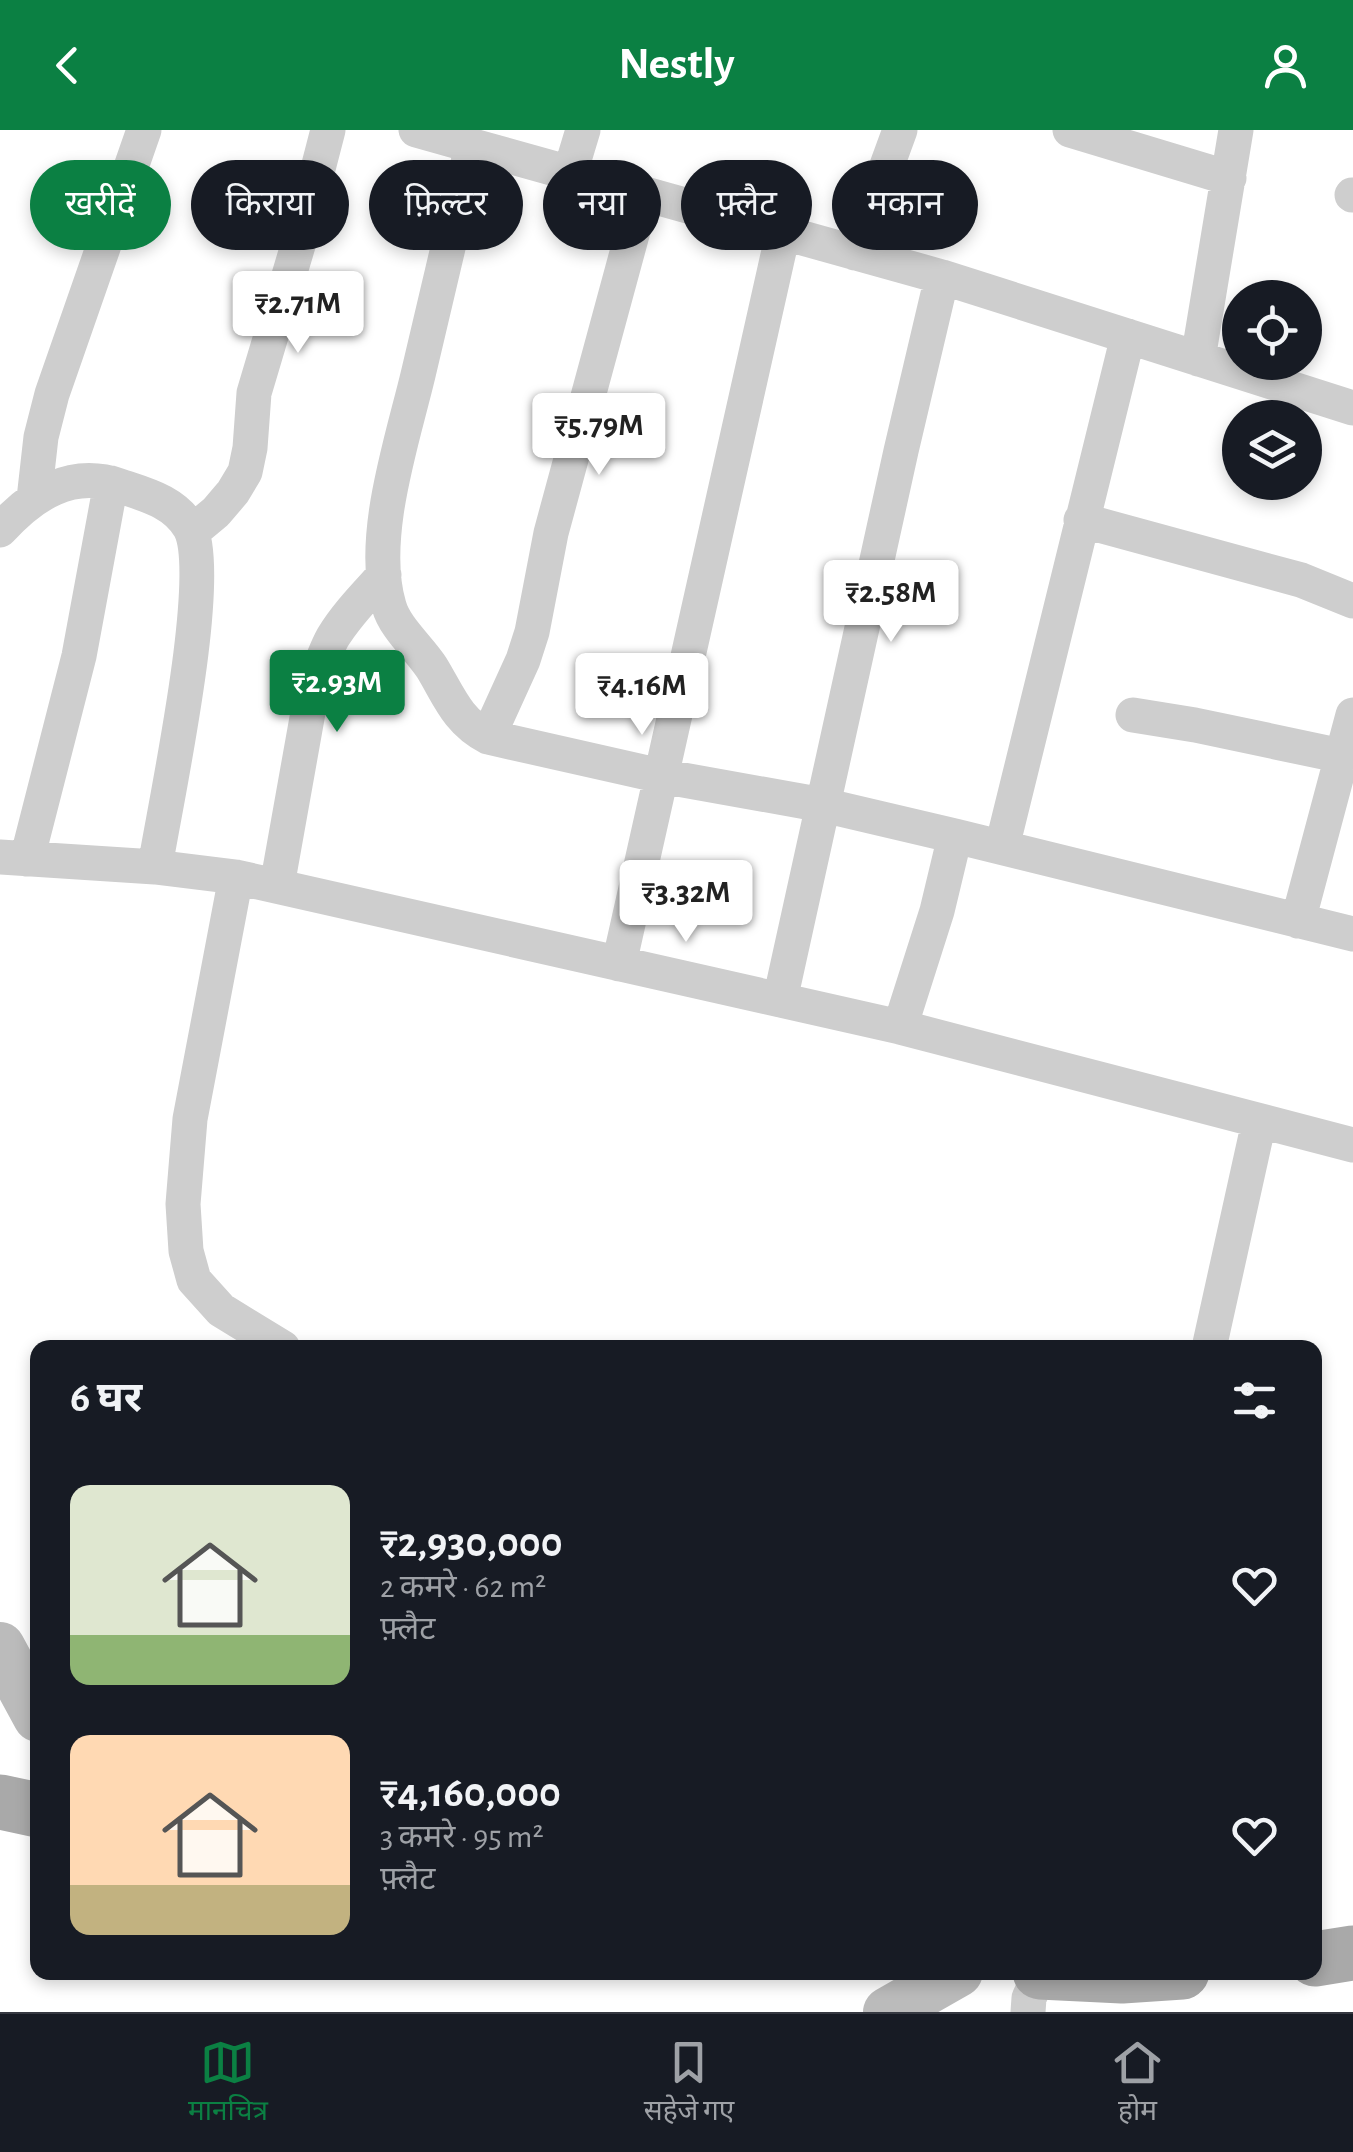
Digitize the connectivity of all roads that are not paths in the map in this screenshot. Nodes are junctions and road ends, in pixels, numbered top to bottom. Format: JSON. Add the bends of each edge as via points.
{"nodes":[{"id":1,"x":144,"y":130,"type":"edge"},
{"id":2,"x":328,"y":130,"type":"edge"},
{"id":3,"x":416,"y":130,"type":"edge"},
{"id":4,"x":583,"y":130,"type":"edge"},
{"id":5,"x":900,"y":130,"type":"edge"},
{"id":6,"x":1070,"y":130,"type":"edge"},
{"id":7,"x":1236,"y":130,"type":"edge"},
{"id":8,"x":472,"y":146,"type":"junction"},
{"id":9,"x":574,"y":160,"type":"edge"},
{"id":10,"x":543,"y":166,"type":"edge"},
{"id":11,"x":1229,"y":178,"type":"junction"},
{"id":12,"x":812,"y":241,"type":"edge"},
{"id":13,"x":627,"y":250,"type":"edge"},
{"id":14,"x":778,"y":250,"type":"edge"},
{"id":15,"x":854,"y":253,"type":"junction"},
{"id":16,"x":942,"y":278,"type":"junction"},
{"id":17,"x":1128,"y":336,"type":"junction"},
{"id":18,"x":1198,"y":359,"type":"junction"},
{"id":19,"x":1353,"y":408,"type":"edge"},
{"id":20,"x":111,"y":482,"type":"junction"},
{"id":21,"x":34,"y":499,"type":"junction"},
{"id":22,"x":1082,"y":520,"type":"junction"},
{"id":23,"x":0,"y":530,"type":"edge"},
{"id":24,"x":192,"y":532,"type":"junction"},
{"id":25,"x":384,"y":574,"type":"junction"},
{"id":26,"x":1353,"y":601,"type":"edge"},
{"id":27,"x":1353,"y":715,"type":"edge"},
{"id":28,"x":1133,"y":716,"type":"dead end"},
{"id":29,"x":488,"y":737,"type":"junction"},
{"id":30,"x":1342,"y":756,"type":"junction"},
{"id":31,"x":661,"y":776,"type":"junction"},
{"id":32,"x":823,"y":805,"type":"junction"},
{"id":33,"x":1340,"y":815,"type":"edge"},
{"id":34,"x":955,"y":836,"type":"junction"},
{"id":35,"x":1002,"y":847,"type":"junction"},
{"id":36,"x":13,"y":858,"type":"edge"},
{"id":37,"x":155,"y":867,"type":"junction"},
{"id":38,"x":236,"y":877,"type":"junction"},
{"id":39,"x":277,"y":886,"type":"junction"},
{"id":40,"x":1298,"y":921,"type":"junction"},
{"id":41,"x":1353,"y":934,"type":"edge"},
{"id":42,"x":620,"y":964,"type":"junction"},
{"id":43,"x":780,"y":1000,"type":"junction"},
{"id":44,"x":900,"y":1027,"type":"junction"},
{"id":45,"x":1259,"y":1122,"type":"junction"},
{"id":46,"x":1353,"y":1145,"type":"edge"},
{"id":47,"x":271,"y":1340,"type":"edge"},
{"id":48,"x":1212,"y":1340,"type":"edge"},
{"id":49,"x":0,"y":1647,"type":"edge"},
{"id":50,"x":30,"y":1702,"type":"edge"},
{"id":51,"x":0,"y":1802,"type":"edge"},
{"id":52,"x":30,"y":1808,"type":"edge"},
{"id":53,"x":1353,"y":1954,"type":"edge"},
{"id":54,"x":1322,"y":1958,"type":"edge"},
{"id":55,"x":944,"y":1980,"type":"edge"},
{"id":56,"x":1037,"y":1980,"type":"edge"},
{"id":57,"x":889,"y":2012,"type":"edge"},
{"id":58,"x":1028,"y":2012,"type":"edge"}],
"edges":[{"from":1,"to":21,"type":"street","via":[[52,394]]},
{"from":2,"to":24,"type":"street","via":[[254,393],[244,472],[216,512]]},
{"from":3,"to":8,"type":"street"},
{"from":4,"to":9,"type":"street"},
{"from":5,"to":15,"type":"street"},
{"from":6,"to":11,"type":"street"},
{"from":7,"to":11,"type":"street"},
{"from":8,"to":10,"type":"street"},
{"from":8,"to":25,"type":"street","via":[[387,510]]},
{"from":11,"to":18,"type":"street"},
{"from":12,"to":15,"type":"street"},
{"from":13,"to":29,"type":"street","via":[[551,533],[532,632]]},
{"from":14,"to":31,"type":"street"},
{"from":15,"to":16,"type":"street"},
{"from":16,"to":17,"type":"street"},
{"from":16,"to":32,"type":"street"},
{"from":17,"to":18,"type":"street"},
{"from":17,"to":22,"type":"street"},
{"from":18,"to":19,"type":"street"},
{"from":20,"to":21,"type":"street","via":[[68,483]]},
{"from":20,"to":24,"type":"street","via":[[156,498],[181,514]]},
{"from":20,"to":36,"type":"street","via":[[79,656]]},
{"from":21,"to":23,"type":"street"},
{"from":22,"to":26,"type":"street","via":[[1301,580]]},
{"from":22,"to":35,"type":"street"},
{"from":24,"to":37,"type":"street","via":[[191,656]]},
{"from":25,"to":29,"type":"street","via":[[396,623],[470,728]]},
{"from":25,"to":39,"type":"street","via":[[332,639],[312,690]]},
{"from":27,"to":30,"type":"street"},
{"from":28,"to":30,"type":"street"},
{"from":29,"to":31,"type":"street"},
{"from":30,"to":33,"type":"street"},
{"from":31,"to":32,"type":"street"},
{"from":31,"to":42,"type":"street"},
{"from":32,"to":34,"type":"street"},
{"from":32,"to":43,"type":"street"},
{"from":33,"to":40,"type":"street"},
{"from":34,"to":35,"type":"street"},
{"from":34,"to":44,"type":"street"},
{"from":35,"to":40,"type":"street"},
{"from":36,"to":37,"type":"street"},
{"from":37,"to":38,"type":"street"},
{"from":38,"to":39,"type":"street"},
{"from":38,"to":47,"type":"street","via":[[190,1120],[186,1251],[194,1280],[221,1310]]},
{"from":39,"to":42,"type":"street"},
{"from":40,"to":41,"type":"street"},
{"from":42,"to":43,"type":"street"},
{"from":43,"to":44,"type":"street"},
{"from":44,"to":45,"type":"street"},
{"from":45,"to":46,"type":"street"},
{"from":45,"to":48,"type":"street"},
{"from":49,"to":50,"type":"street"},
{"from":51,"to":52,"type":"main road"},
{"from":53,"to":54,"type":"main road"},
{"from":55,"to":57,"type":"street"},
{"from":56,"to":58,"type":"street"}]}
